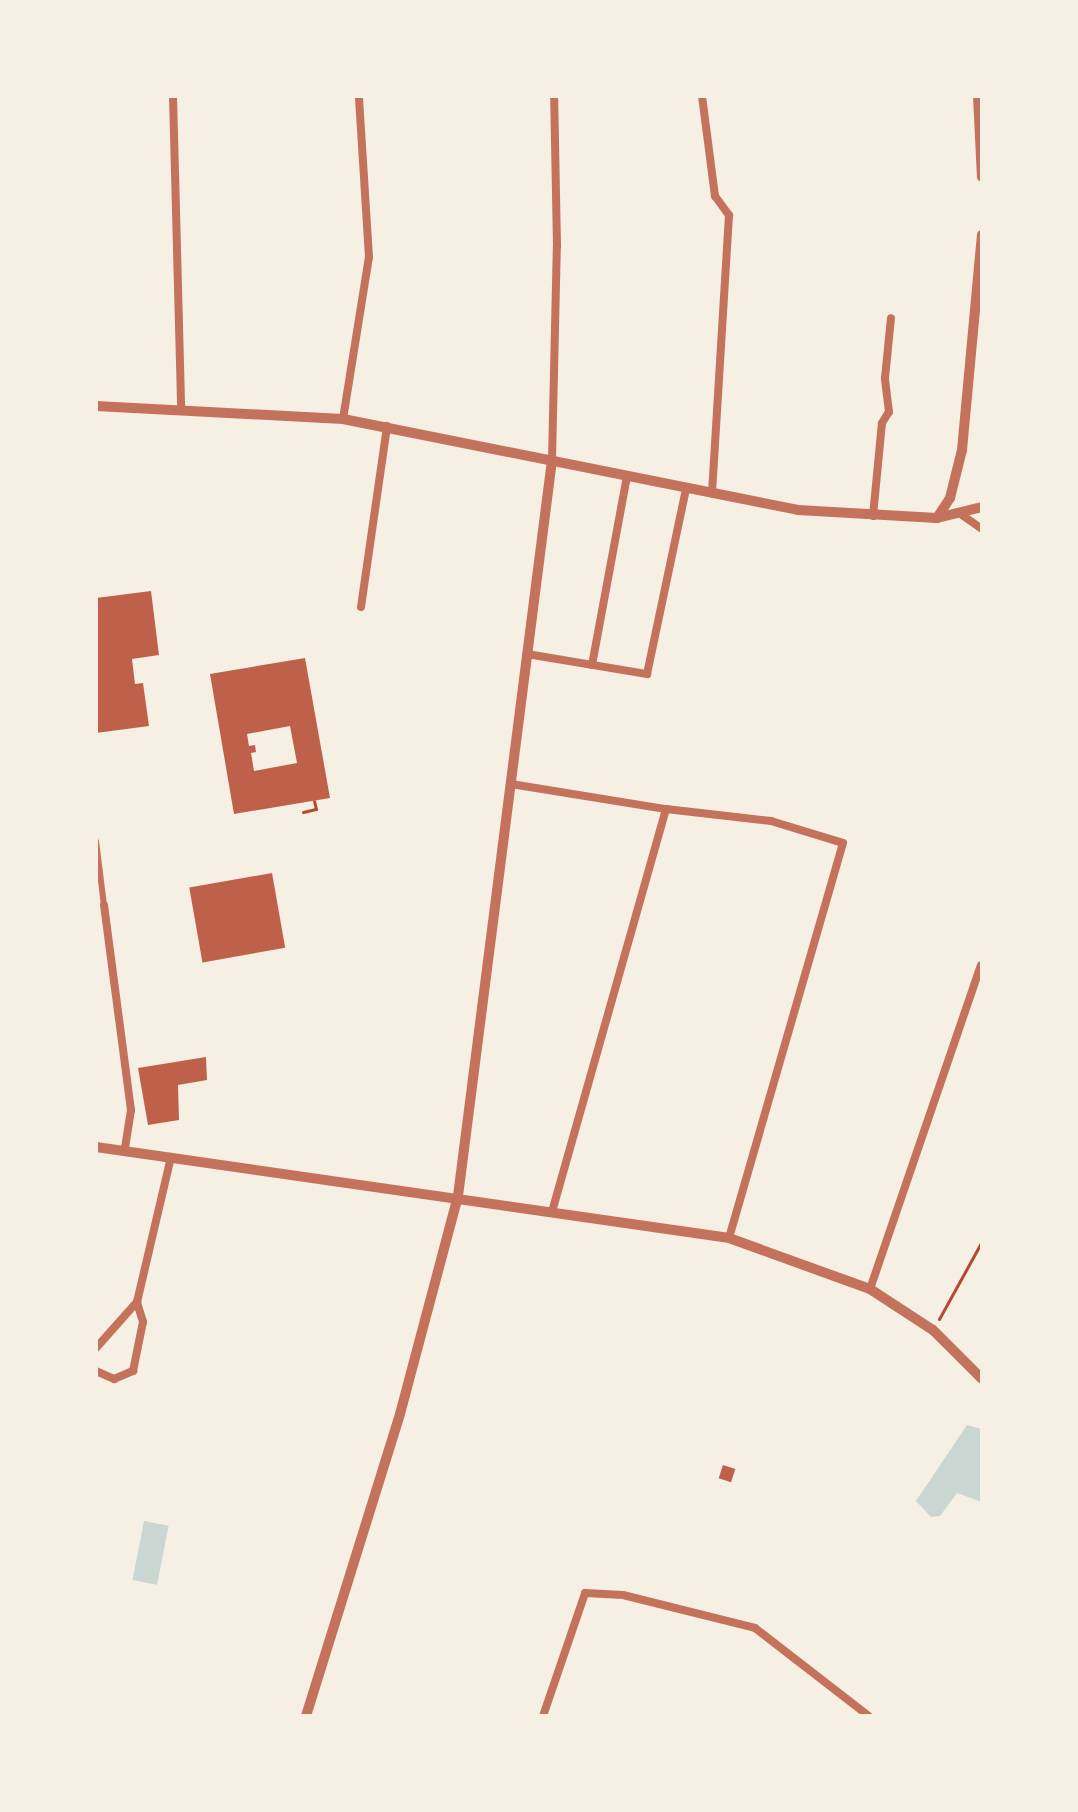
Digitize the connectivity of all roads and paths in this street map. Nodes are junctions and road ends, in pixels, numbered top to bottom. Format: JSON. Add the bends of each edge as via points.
{"nodes":[{"id":1,"x":173,"y":96,"type":"edge"},
{"id":2,"x":359,"y":96,"type":"edge"},
{"id":3,"x":554,"y":96,"type":"edge"},
{"id":4,"x":702,"y":96,"type":"edge"},
{"id":5,"x":978,"y":96,"type":"edge"},
{"id":6,"x":982,"y":177,"type":"edge"},
{"id":7,"x":982,"y":235,"type":"edge"},
{"id":8,"x":979,"y":271,"type":"junction"},
{"id":9,"x":982,"y":292,"type":"edge"},
{"id":10,"x":891,"y":318,"type":"dead end"},
{"id":11,"x":96,"y":406,"type":"edge"},
{"id":12,"x":181,"y":411,"type":"junction"},
{"id":13,"x":343,"y":419,"type":"junction"},
{"id":14,"x":387,"y":426,"type":"junction"},
{"id":15,"x":552,"y":460,"type":"junction"},
{"id":16,"x":627,"y":476,"type":"junction"},
{"id":17,"x":686,"y":489,"type":"junction"},
{"id":18,"x":712,"y":493,"type":"junction"},
{"id":19,"x":982,"y":507,"type":"edge"},
{"id":20,"x":962,"y":515,"type":"junction"},
{"id":21,"x":873,"y":516,"type":"junction"},
{"id":22,"x":937,"y":518,"type":"junction"},
{"id":23,"x":982,"y":529,"type":"edge"},
{"id":24,"x":361,"y":607,"type":"dead end"},
{"id":25,"x":527,"y":654,"type":"junction"},
{"id":26,"x":592,"y":665,"type":"junction"},
{"id":27,"x":511,"y":784,"type":"junction"},
{"id":28,"x":314,"y":801,"type":"dead end"},
{"id":29,"x":666,"y":809,"type":"junction"},
{"id":30,"x":303,"y":812,"type":"dead end"},
{"id":31,"x":96,"y":841,"type":"edge"},
{"id":32,"x":104,"y":905,"type":"joint"},
{"id":33,"x":981,"y":965,"type":"edge"},
{"id":34,"x":96,"y":1147,"type":"edge"},
{"id":35,"x":125,"y":1149,"type":"junction"},
{"id":36,"x":171,"y":1157,"type":"junction"},
{"id":37,"x":458,"y":1196,"type":"junction"},
{"id":38,"x":552,"y":1211,"type":"junction"},
{"id":39,"x":729,"y":1238,"type":"junction"},
{"id":40,"x":982,"y":1241,"type":"edge"},
{"id":41,"x":870,"y":1289,"type":"junction"},
{"id":42,"x":137,"y":1302,"type":"junction"},
{"id":43,"x":933,"y":1330,"type":"junction"},
{"id":44,"x":96,"y":1348,"type":"edge"},
{"id":45,"x":96,"y":1371,"type":"edge"},
{"id":46,"x":982,"y":1379,"type":"edge"},
{"id":47,"x":864,"y":1715,"type":"edge"},
{"id":48,"x":306,"y":1716,"type":"edge"},
{"id":49,"x":543,"y":1716,"type":"edge"}],
"edges":[{"from":1,"to":12,"type":"street"},
{"from":2,"to":13,"type":"street","via":[[369,257]]},
{"from":3,"to":15,"type":"street"},
{"from":4,"to":18,"type":"street","via":[[715,196],[729,215]]},
{"from":5,"to":6,"type":"street"},
{"from":7,"to":8,"type":"street"},
{"from":8,"to":9,"type":"street"},
{"from":8,"to":22,"type":"street","via":[[957,478]]},
{"from":10,"to":21,"type":"street","via":[[885,378],[889,412],[882,423]]},
{"from":11,"to":12,"type":"street"},
{"from":12,"to":13,"type":"street"},
{"from":13,"to":14,"type":"street"},
{"from":14,"to":15,"type":"street"},
{"from":14,"to":24,"type":"street"},
{"from":15,"to":16,"type":"street"},
{"from":15,"to":25,"type":"street"},
{"from":16,"to":17,"type":"street"},
{"from":16,"to":26,"type":"street"},
{"from":17,"to":18,"type":"street"},
{"from":17,"to":26,"type":"street","via":[[647,674]]},
{"from":18,"to":21,"type":"street","via":[[798,510]]},
{"from":19,"to":20,"type":"street"},
{"from":20,"to":22,"type":"street"},
{"from":20,"to":23,"type":"street"},
{"from":21,"to":22,"type":"street"},
{"from":25,"to":26,"type":"street"},
{"from":25,"to":27,"type":"street"},
{"from":27,"to":29,"type":"street"},
{"from":27,"to":37,"type":"street"},
{"from":28,"to":30,"type":"path","via":[[316,809]]},
{"from":29,"to":38,"type":"street"},
{"from":29,"to":39,"type":"street","via":[[771,821],[843,843]]},
{"from":31,"to":32,"type":"street"},
{"from":32,"to":35,"type":"street","via":[[131,1110]]},
{"from":33,"to":41,"type":"street"},
{"from":34,"to":35,"type":"street"},
{"from":35,"to":36,"type":"street"},
{"from":36,"to":37,"type":"street"},
{"from":36,"to":42,"type":"street"},
{"from":37,"to":38,"type":"street"},
{"from":37,"to":48,"type":"street","via":[[400,1414]]},
{"from":38,"to":39,"type":"street"},
{"from":39,"to":41,"type":"street"},
{"from":40,"to":43,"type":"path"},
{"from":41,"to":43,"type":"street"},
{"from":42,"to":44,"type":"street"},
{"from":42,"to":45,"type":"street","via":[[143,1322],[133,1371],[114,1379]]},
{"from":43,"to":46,"type":"street"},
{"from":47,"to":49,"type":"street","via":[[755,1628],[623,1595],[585,1593]]}]}
